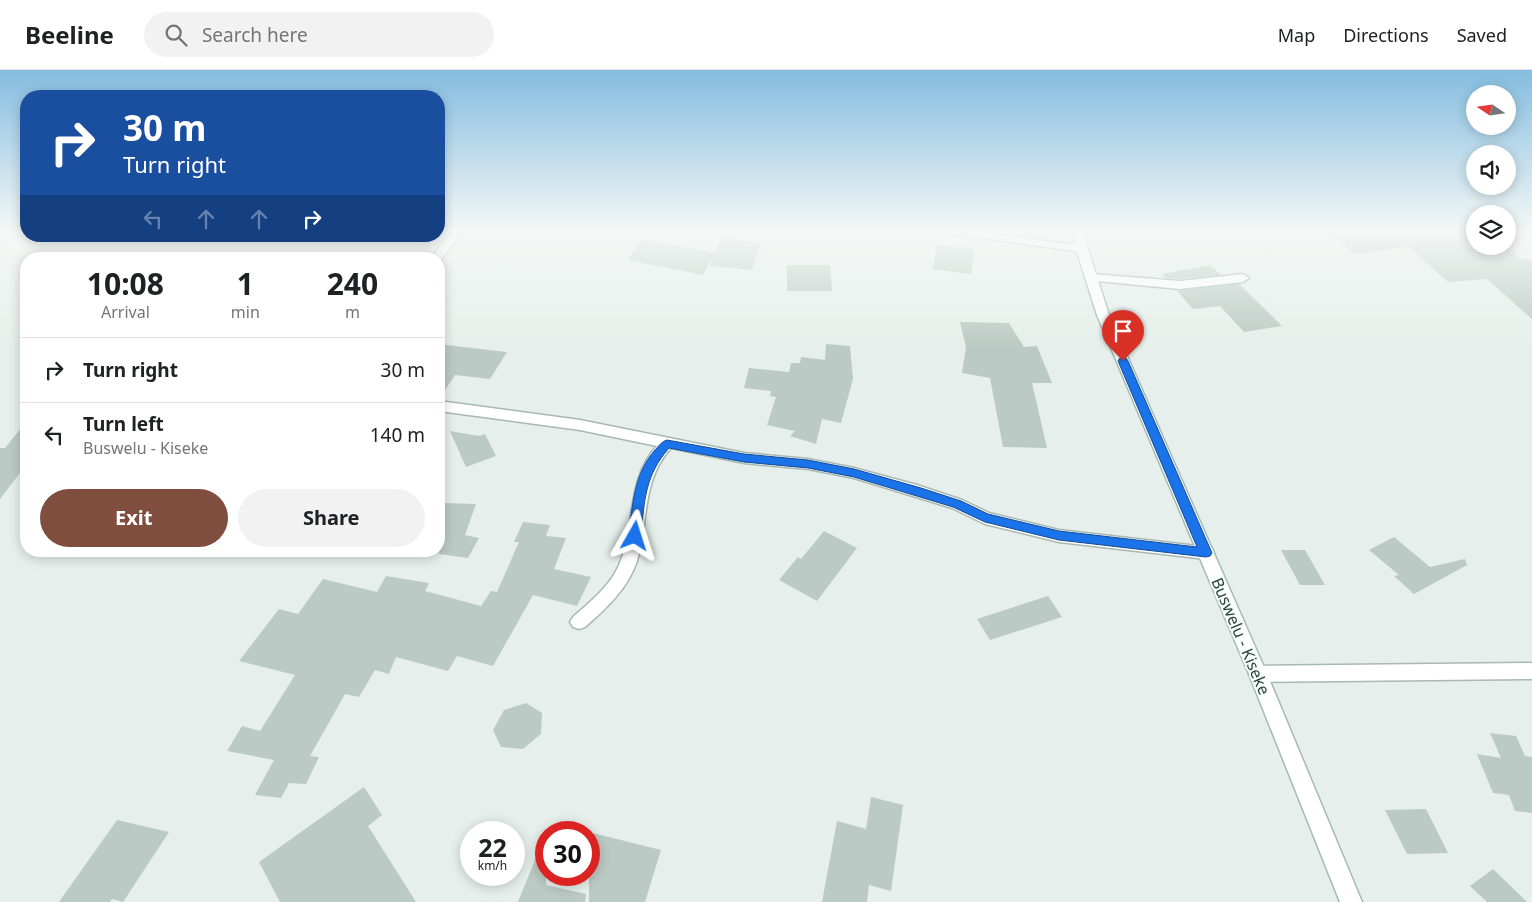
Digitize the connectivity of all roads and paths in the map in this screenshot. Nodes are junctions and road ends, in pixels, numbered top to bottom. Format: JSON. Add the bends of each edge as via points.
{"nodes":[{"id":1,"x":1088,"y":270,"type":"edge"},
{"id":2,"x":1091,"y":278,"type":"junction"},
{"id":3,"x":1243,"y":278,"type":"dead end"},
{"id":4,"x":445,"y":407,"type":"edge"},
{"id":5,"x":667,"y":444,"type":"junction"},
{"id":6,"x":1206,"y":553,"type":"junction"},
{"id":7,"x":579,"y":622,"type":"dead end"},
{"id":8,"x":1532,"y":671,"type":"edge"},
{"id":9,"x":1258,"y":674,"type":"junction"},
{"id":10,"x":1351,"y":902,"type":"edge"}],
"edges":[{"from":1,"to":2,"type":"street","name":"Buswelu - Kiseke"},
{"from":2,"to":3,"type":"street","via":[[1180,285]]},
{"from":2,"to":6,"type":"street","name":"Buswelu - Kiseke","via":[[1103,315]]},
{"from":4,"to":5,"type":"street","via":[[580,425]]},
{"from":5,"to":6,"type":"street","via":[[854,473],[957,504],[985,518],[1059,536]]},
{"from":5,"to":7,"type":"street","via":[[653,459],[645,476],[628,563],[616,586]]},
{"from":6,"to":9,"type":"street","name":"Buswelu - Kiseke"},
{"from":8,"to":9,"type":"street"},
{"from":9,"to":10,"type":"street","name":"Buswelu - Kiseke"}]}
